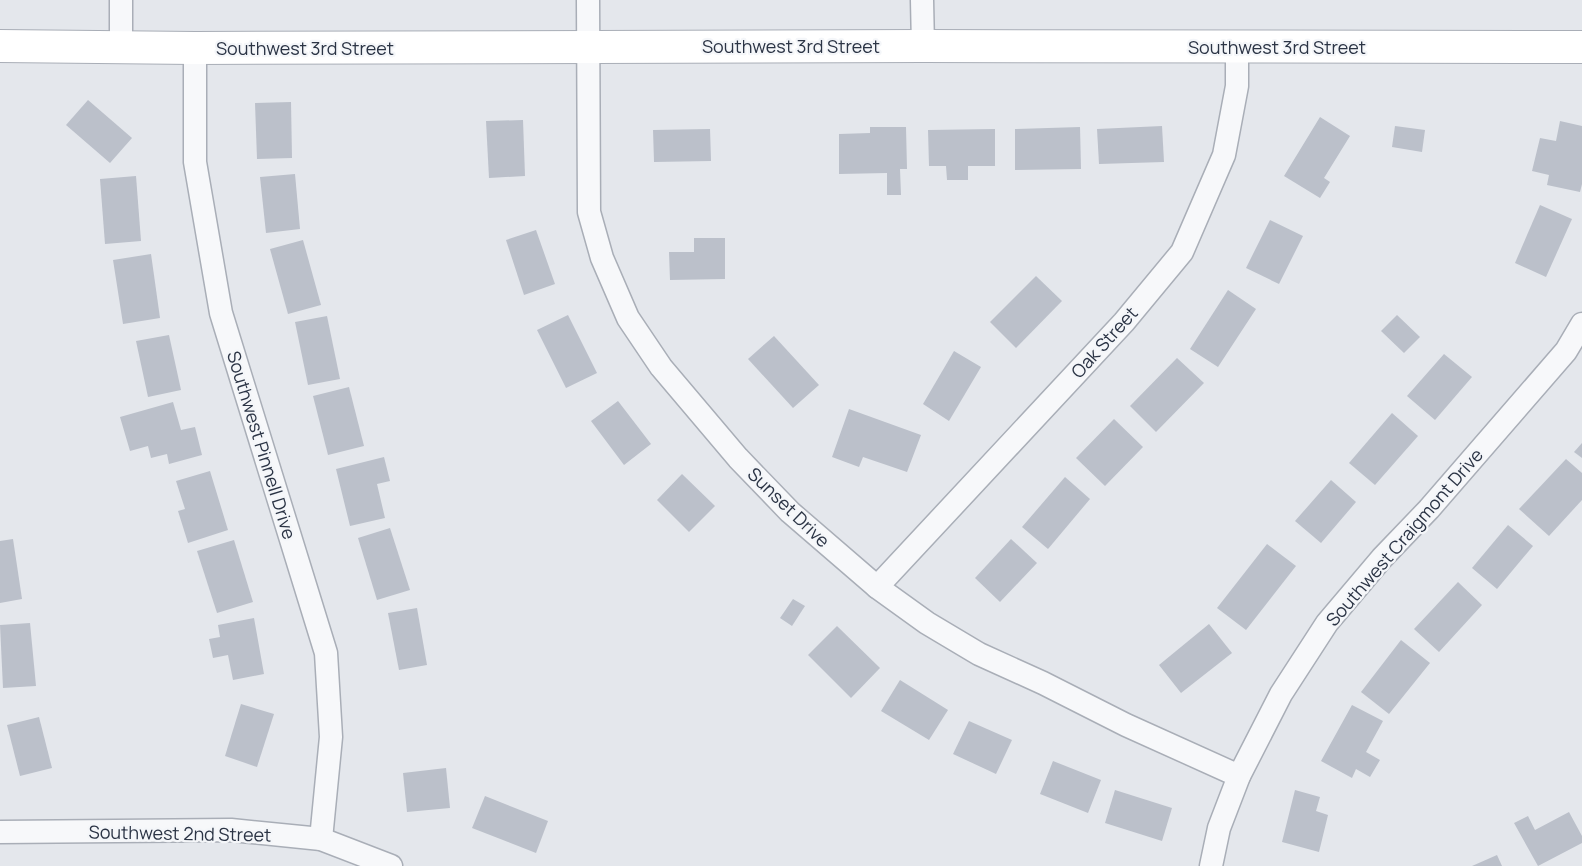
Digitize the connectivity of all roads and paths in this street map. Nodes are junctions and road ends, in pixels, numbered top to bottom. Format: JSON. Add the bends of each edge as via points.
{"nodes":[{"id":1,"x":121,"y":0,"type":"edge"},
{"id":2,"x":588,"y":0,"type":"edge"},
{"id":3,"x":922,"y":0,"type":"edge"},
{"id":4,"x":0,"y":46,"type":"edge"},
{"id":5,"x":923,"y":46,"type":"junction"},
{"id":6,"x":588,"y":47,"type":"junction"},
{"id":7,"x":1238,"y":47,"type":"junction"},
{"id":8,"x":1582,"y":47,"type":"edge"},
{"id":9,"x":121,"y":48,"type":"junction"},
{"id":10,"x":195,"y":48,"type":"junction"},
{"id":11,"x":1582,"y":324,"type":"edge"},
{"id":12,"x":877,"y":587,"type":"junction"},
{"id":13,"x":1239,"y":776,"type":"junction"},
{"id":14,"x":0,"y":832,"type":"edge"},
{"id":15,"x":321,"y":839,"type":"junction"},
{"id":16,"x":391,"y":866,"type":"edge"},
{"id":17,"x":1211,"y":866,"type":"edge"}],
"edges":[{"from":1,"to":9,"type":"street"},
{"from":2,"to":6,"type":"street","name":"Sunset Drive"},
{"from":3,"to":5,"type":"street"},
{"from":4,"to":9,"type":"main road","name":"Southwest 3rd Street"},
{"from":5,"to":6,"type":"main road","name":"Southwest 3rd Street"},
{"from":5,"to":7,"type":"main road","name":"Southwest 3rd Street"},
{"from":6,"to":10,"type":"main road","name":"Southwest 3rd Street"},
{"from":6,"to":12,"type":"street","name":"Sunset Drive","via":[[589,212],[602,258],[628,318],[661,367],[738,458],[790,512]]},
{"from":7,"to":8,"type":"main road","name":"Southwest 3rd Street"},
{"from":7,"to":12,"type":"street","name":"Oak Street","via":[[1237,86],[1224,155],[1182,252],[1116,330]]},
{"from":9,"to":10,"type":"main road","name":"Southwest 3rd Street"},
{"from":10,"to":15,"type":"street","name":"Southwest Pinnell Drive","via":[[195,162],[221,313],[326,653],[330,737]]},
{"from":11,"to":13,"type":"street","name":"Southwest Craigmont Drive","via":[[1559,360],[1327,623],[1281,694]]},
{"from":12,"to":13,"type":"street","name":"Sunset Drive","via":[[979,654]]},
{"from":13,"to":17,"type":"street","name":"Southwest Craigmont Drive","via":[[1219,828]]},
{"from":14,"to":15,"type":"street","name":"Southwest 2nd Street","via":[[231,830]]},
{"from":15,"to":16,"type":"street","name":"Southwest 2nd Street"}]}
